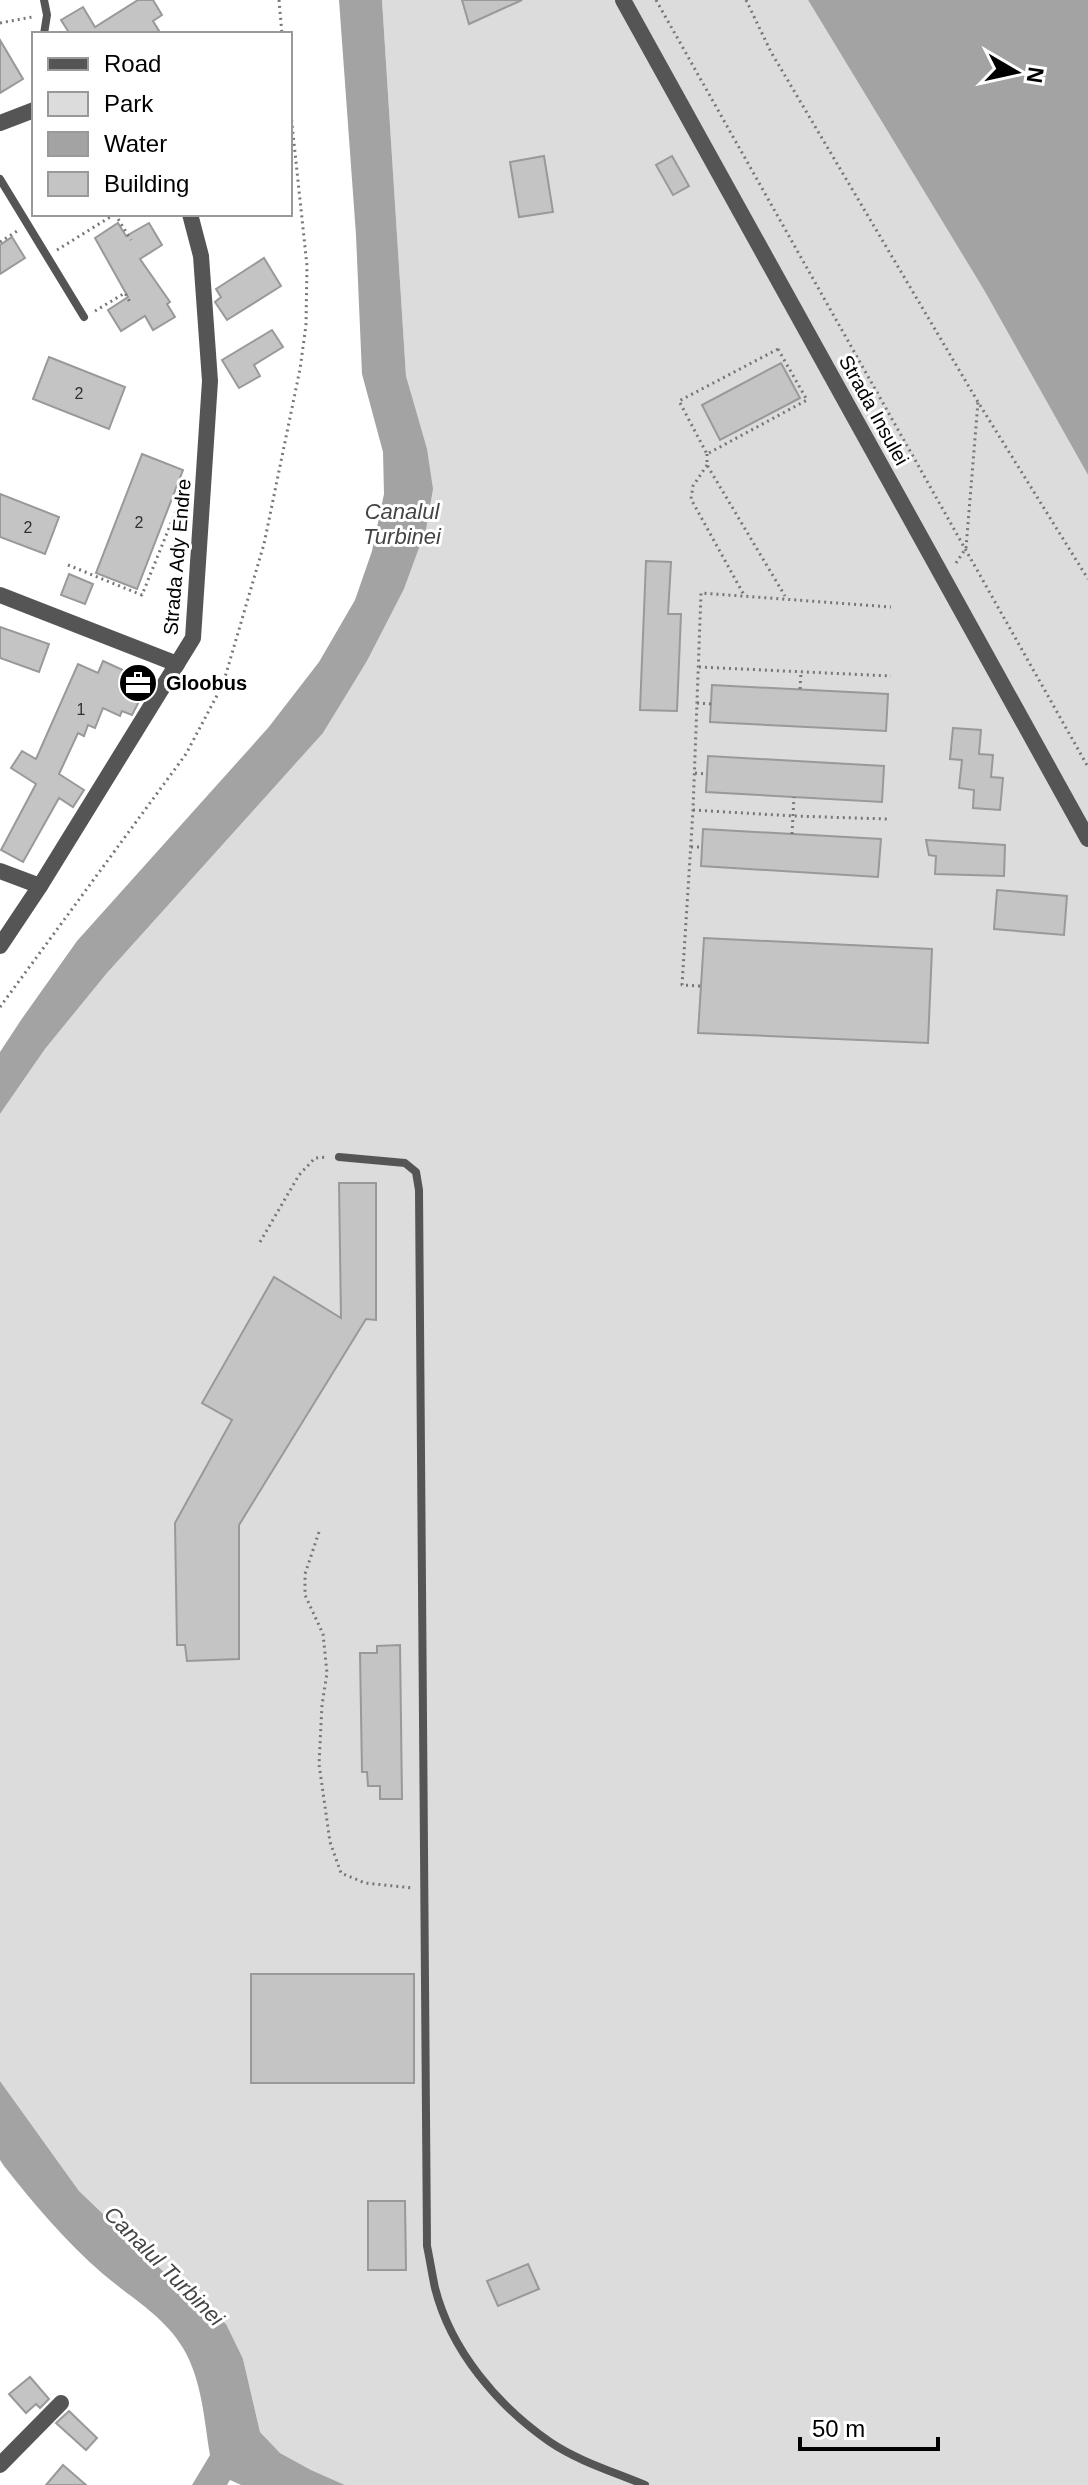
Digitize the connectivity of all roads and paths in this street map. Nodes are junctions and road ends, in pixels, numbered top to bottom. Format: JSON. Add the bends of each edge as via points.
{"nodes":[{"id":1,"x":279,"y":0,"type":"edge"},
{"id":2,"x":623,"y":0,"type":"edge"},
{"id":3,"x":656,"y":0,"type":"edge"},
{"id":4,"x":746,"y":0,"type":"edge"},
{"id":5,"x":46,"y":1,"type":"edge"},
{"id":6,"x":47,"y":15,"type":"junction"},
{"id":7,"x":0,"y":23,"type":"edge"},
{"id":8,"x":44,"y":32,"type":"edge"},
{"id":9,"x":282,"y":32,"type":"edge"},
{"id":10,"x":32,"y":111,"type":"edge"},
{"id":11,"x":0,"y":123,"type":"edge"},
{"id":12,"x":0,"y":179,"type":"edge"},
{"id":13,"x":112,"y":216,"type":"edge"},
{"id":14,"x":116,"y":216,"type":"edge"},
{"id":15,"x":191,"y":216,"type":"edge"},
{"id":16,"x":28,"y":224,"type":"junction"},
{"id":17,"x":131,"y":240,"type":"dead end"},
{"id":18,"x":0,"y":242,"type":"edge"},
{"id":19,"x":47,"y":256,"type":"junction"},
{"id":20,"x":131,"y":304,"type":"dead end"},
{"id":21,"x":84,"y":317,"type":"joint"},
{"id":22,"x":978,"y":402,"type":"junction"},
{"id":23,"x":707,"y":454,"type":"junction"},
{"id":24,"x":707,"y":465,"type":"junction"},
{"id":25,"x":187,"y":483,"type":"dead end"},
{"id":26,"x":966,"y":548,"type":"junction"},
{"id":27,"x":68,"y":565,"type":"dead end"},
{"id":28,"x":1088,"y":579,"type":"edge"},
{"id":29,"x":946,"y":580,"type":"junction"},
{"id":30,"x":0,"y":595,"type":"edge"},
{"id":31,"x":744,"y":596,"type":"junction"},
{"id":32,"x":786,"y":598,"type":"junction"},
{"id":33,"x":891,"y":607,"type":"dead end"},
{"id":34,"x":177,"y":664,"type":"junction"},
{"id":35,"x":699,"y":667,"type":"junction"},
{"id":36,"x":801,"y":672,"type":"junction"},
{"id":37,"x":891,"y":676,"type":"dead end"},
{"id":38,"x":800,"y":689,"type":"dead end"},
{"id":39,"x":697,"y":703,"type":"junction"},
{"id":40,"x":711,"y":704,"type":"dead end"},
{"id":41,"x":1088,"y":767,"type":"edge"},
{"id":42,"x":695,"y":773,"type":"junction"},
{"id":43,"x":707,"y":774,"type":"dead end"},
{"id":44,"x":794,"y":797,"type":"dead end"},
{"id":45,"x":693,"y":810,"type":"junction"},
{"id":46,"x":794,"y":816,"type":"junction"},
{"id":47,"x":887,"y":819,"type":"dead end"},
{"id":48,"x":792,"y":834,"type":"dead end"},
{"id":49,"x":1088,"y":839,"type":"edge"},
{"id":50,"x":691,"y":847,"type":"junction"},
{"id":51,"x":702,"y":847,"type":"dead end"},
{"id":52,"x":0,"y":871,"type":"edge"},
{"id":53,"x":40,"y":886,"type":"junction"},
{"id":54,"x":0,"y":946,"type":"edge"},
{"id":55,"x":700,"y":986,"type":"dead end"},
{"id":56,"x":339,"y":1157,"type":"joint"},
{"id":57,"x":260,"y":1242,"type":"dead end"},
{"id":58,"x":319,"y":1532,"type":"dead end"},
{"id":59,"x":425,"y":1889,"type":"junction"},
{"id":60,"x":61,"y":2403,"type":"dead end"},
{"id":61,"x":0,"y":2465,"type":"edge"},
{"id":62,"x":645,"y":2485,"type":"edge"}],
"edges":[{"from":1,"to":9,"type":"path"},
{"from":2,"to":29,"type":"street","name":"Strada Insulei"},
{"from":3,"to":26,"type":"path"},
{"from":4,"to":22,"type":"path","via":[[771,52]]},
{"from":5,"to":6,"type":"lane"},
{"from":6,"to":7,"type":"path"},
{"from":6,"to":8,"type":"lane"},
{"from":10,"to":11,"type":"street"},
{"from":12,"to":16,"type":"lane"},
{"from":13,"to":19,"type":"path"},
{"from":14,"to":17,"type":"path"},
{"from":15,"to":34,"type":"street","name":"Strada Ady Endre","via":[[201,256],[210,381],[194,626],[191,644]]},
{"from":16,"to":18,"type":"path"},
{"from":16,"to":19,"type":"lane"},
{"from":19,"to":21,"type":"lane"},
{"from":20,"to":21,"type":"path","via":[[125,293]]},
{"from":22,"to":26,"type":"path"},
{"from":22,"to":28,"type":"path"},
{"from":23,"to":23,"type":"path","via":[[807,400],[778,349],[679,401]]},
{"from":23,"to":24,"type":"path"},
{"from":24,"to":31,"type":"path","via":[[691,499]]},
{"from":24,"to":32,"type":"path"},
{"from":25,"to":27,"type":"path","via":[[142,595]]},
{"from":26,"to":29,"type":"path"},
{"from":26,"to":41,"type":"path"},
{"from":29,"to":49,"type":"street","name":"Strada Insulei"},
{"from":30,"to":34,"type":"street"},
{"from":31,"to":32,"type":"path"},
{"from":31,"to":35,"type":"path","via":[[701,593]]},
{"from":32,"to":33,"type":"path"},
{"from":34,"to":53,"type":"street","name":"Strada Ady Endre"},
{"from":35,"to":36,"type":"path"},
{"from":35,"to":39,"type":"path"},
{"from":36,"to":37,"type":"path"},
{"from":36,"to":38,"type":"path"},
{"from":39,"to":40,"type":"path"},
{"from":39,"to":42,"type":"path"},
{"from":42,"to":43,"type":"path"},
{"from":42,"to":45,"type":"path"},
{"from":44,"to":46,"type":"path"},
{"from":45,"to":46,"type":"path"},
{"from":45,"to":50,"type":"path"},
{"from":46,"to":47,"type":"path"},
{"from":46,"to":48,"type":"path"},
{"from":50,"to":51,"type":"path"},
{"from":50,"to":55,"type":"path","via":[[682,985]]},
{"from":52,"to":53,"type":"street"},
{"from":53,"to":54,"type":"street","name":"Strada Ady Endre"},
{"from":56,"to":57,"type":"path","via":[[315,1158],[299,1175]]},
{"from":56,"to":59,"type":"lane","via":[[405,1163],[416,1172],[419,1190]]},
{"from":58,"to":59,"type":"path","via":[[305,1574],[305,1595],[323,1634],[327,1673],[319,1764],[330,1842],[341,1873],[365,1883]]},
{"from":59,"to":62,"type":"lane","via":[[427,2246],[436,2290],[454,2335],[483,2382],[515,2415],[552,2444]]},
{"from":60,"to":61,"type":"street"}]}
